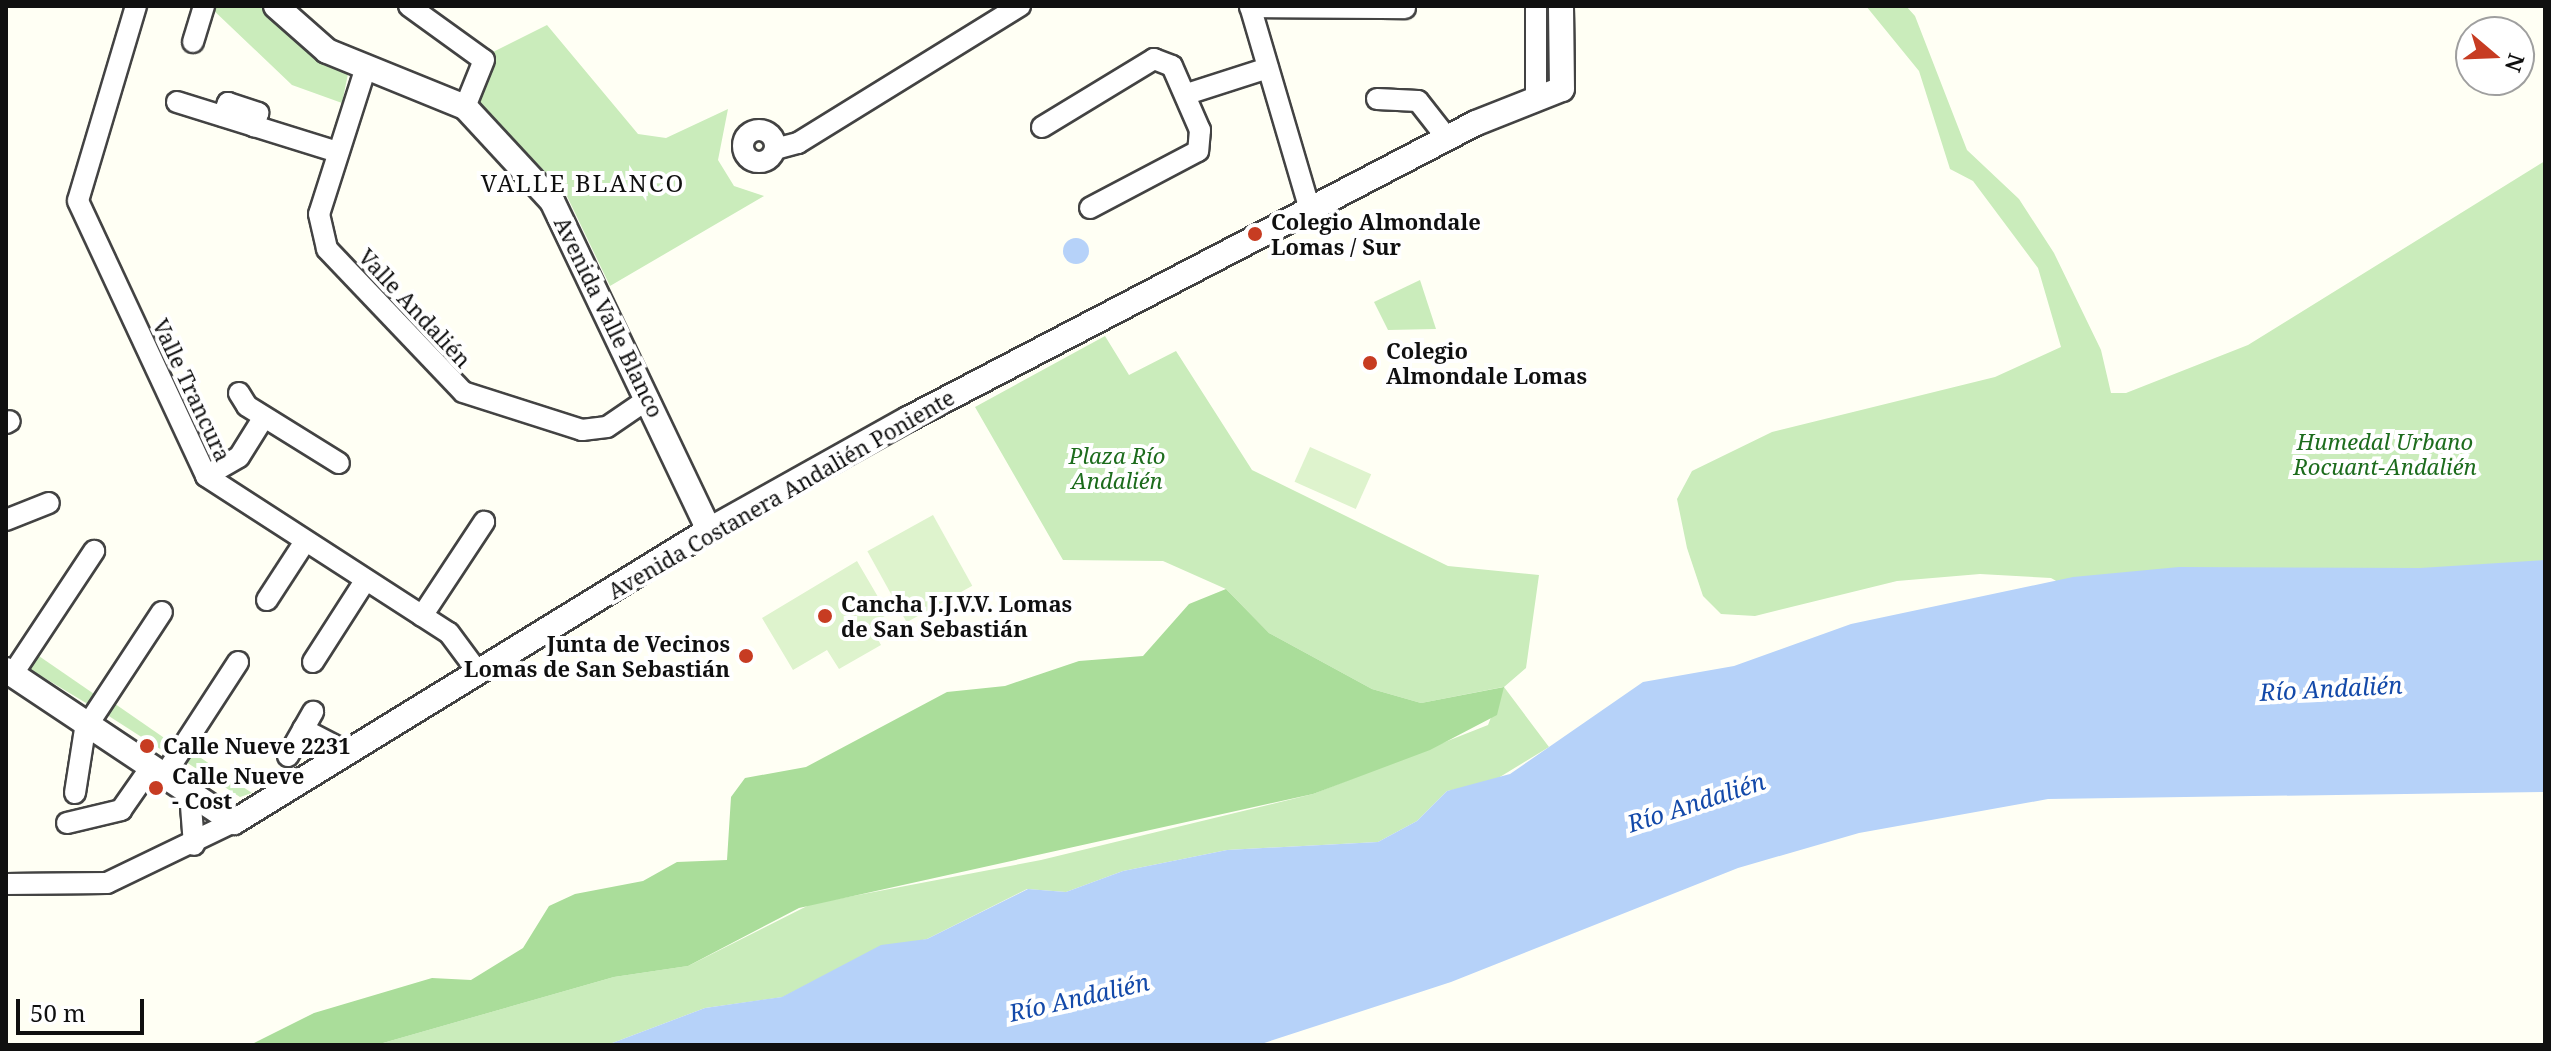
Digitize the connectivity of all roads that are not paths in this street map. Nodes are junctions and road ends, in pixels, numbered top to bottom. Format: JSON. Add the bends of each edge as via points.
{"nodes":[{"id":1,"x":136,"y":6,"type":"edge"},
{"id":2,"x":204,"y":6,"type":"edge"},
{"id":3,"x":276,"y":6,"type":"edge"},
{"id":4,"x":409,"y":6,"type":"edge"},
{"id":5,"x":1536,"y":6,"type":"edge"},
{"id":6,"x":1561,"y":6,"type":"edge"},
{"id":7,"x":1016,"y":7,"type":"edge"},
{"id":8,"x":1250,"y":7,"type":"edge"},
{"id":9,"x":1404,"y":12,"type":"edge"},
{"id":10,"x":193,"y":42,"type":"dead end"},
{"id":11,"x":366,"y":67,"type":"junction"},
{"id":12,"x":1268,"y":68,"type":"junction"},
{"id":13,"x":1187,"y":94,"type":"junction"},
{"id":14,"x":1536,"y":98,"type":"junction"},
{"id":15,"x":1377,"y":99,"type":"dead end"},
{"id":16,"x":177,"y":102,"type":"dead end"},
{"id":17,"x":465,"y":107,"type":"junction"},
{"id":18,"x":1042,"y":127,"type":"dead end"},
{"id":19,"x":1447,"y":138,"type":"junction"},
{"id":20,"x":775,"y":149,"type":"dead end"},
{"id":21,"x":338,"y":152,"type":"junction"},
{"id":22,"x":1090,"y":208,"type":"dead end"},
{"id":23,"x":1311,"y":213,"type":"junction"},
{"id":24,"x":239,"y":393,"type":"dead end"},
{"id":25,"x":648,"y":399,"type":"junction"},
{"id":26,"x":264,"y":417,"type":"junction"},
{"id":27,"x":339,"y":463,"type":"dead end"},
{"id":28,"x":206,"y":476,"type":"junction"},
{"id":29,"x":49,"y":503,"type":"dead end"},
{"id":30,"x":6,"y":520,"type":"edge"},
{"id":31,"x":484,"y":522,"type":"dead end"},
{"id":32,"x":709,"y":530,"type":"junction"},
{"id":33,"x":304,"y":543,"type":"junction"},
{"id":34,"x":94,"y":551,"type":"dead end"},
{"id":35,"x":365,"y":581,"type":"junction"},
{"id":36,"x":267,"y":600,"type":"dead end"},
{"id":37,"x":162,"y":612,"type":"dead end"},
{"id":38,"x":422,"y":616,"type":"junction"},
{"id":39,"x":238,"y":662,"type":"dead end"},
{"id":40,"x":313,"y":662,"type":"dead end"},
{"id":41,"x":9,"y":672,"type":"edge"},
{"id":42,"x":478,"y":672,"type":"junction"},
{"id":43,"x":87,"y":725,"type":"junction"},
{"id":44,"x":347,"y":752,"type":"junction"},
{"id":45,"x":288,"y":756,"type":"dead end"},
{"id":46,"x":158,"y":772,"type":"junction"},
{"id":47,"x":75,"y":793,"type":"dead end"},
{"id":48,"x":190,"y":793,"type":"junction"},
{"id":49,"x":234,"y":822,"type":"junction"},
{"id":50,"x":67,"y":823,"type":"dead end"},
{"id":51,"x":194,"y":845,"type":"junction"},
{"id":52,"x":6,"y":884,"type":"edge"}],
"edges":[{"from":1,"to":28,"type":"street","name":"Valle Trancura","via":[[78,201]]},
{"from":2,"to":10,"type":"street"},
{"from":3,"to":11,"type":"street","name":"Avenida Valle Blanco","via":[[318,45]]},
{"from":4,"to":17,"type":"street","via":[[484,60]]},
{"from":5,"to":14,"type":"street"},
{"from":6,"to":14,"type":"street","name":"Avenida Costanera Andalién Poniente","via":[[1562,89]]},
{"from":7,"to":20,"type":"street","via":[[798,143]]},
{"from":8,"to":9,"type":"street"},
{"from":8,"to":12,"type":"street"},
{"from":11,"to":17,"type":"street","name":"Avenida Valle Blanco"},
{"from":11,"to":21,"type":"street","name":"Valle Andalién"},
{"from":12,"to":13,"type":"street"},
{"from":12,"to":23,"type":"street"},
{"from":13,"to":18,"type":"street","via":[[1170,63],[1154,59]]},
{"from":13,"to":22,"type":"street","via":[[1201,136],[1198,151]]},
{"from":14,"to":19,"type":"street","name":"Avenida Costanera Andalién Poniente"},
{"from":15,"to":19,"type":"street","via":[[1418,101]]},
{"from":16,"to":21,"type":"street","via":[[223,116],[228,103],[258,113],[254,126]]},
{"from":17,"to":25,"type":"street","name":"Avenida Valle Blanco","via":[[552,201]]},
{"from":19,"to":23,"type":"street","name":"Avenida Costanera Andalién Poniente"},
{"from":21,"to":25,"type":"street","name":"Valle Andalién","via":[[319,214],[323,241],[453,385],[582,430],[607,427]]},
{"from":23,"to":32,"type":"street","name":"Avenida Costanera Andalién Poniente"},
{"from":24,"to":26,"type":"street"},
{"from":25,"to":32,"type":"street","name":"Avenida Valle Blanco"},
{"from":26,"to":27,"type":"street"},
{"from":26,"to":28,"type":"street","via":[[239,457]]},
{"from":28,"to":33,"type":"street","name":"Valle Trancura"},
{"from":29,"to":30,"type":"street"},
{"from":31,"to":38,"type":"street"},
{"from":32,"to":42,"type":"street","name":"Avenida Costanera Andalién Poniente"},
{"from":33,"to":35,"type":"street","name":"Valle Trancura"},
{"from":33,"to":36,"type":"street"},
{"from":34,"to":41,"type":"street"},
{"from":35,"to":38,"type":"street","name":"Valle Trancura"},
{"from":35,"to":40,"type":"street"},
{"from":37,"to":43,"type":"street"},
{"from":38,"to":42,"type":"street","name":"Valle Trancura","via":[[460,643]]},
{"from":39,"to":46,"type":"street"},
{"from":41,"to":43,"type":"street"},
{"from":42,"to":44,"type":"street","name":"Avenida Costanera Andalién Poniente"},
{"from":43,"to":46,"type":"street"},
{"from":43,"to":47,"type":"street"},
{"from":44,"to":45,"type":"street","via":[[308,720]]},
{"from":44,"to":49,"type":"street","name":"Avenida Costanera Andalién Poniente"},
{"from":46,"to":48,"type":"street"},
{"from":46,"to":50,"type":"street","via":[[121,810]]},
{"from":48,"to":49,"type":"street"},
{"from":48,"to":51,"type":"street"},
{"from":49,"to":51,"type":"street","name":"Avenida Costanera Andalién Poniente"},
{"from":51,"to":52,"type":"street","name":"Avenida Costanera Andalién Poniente","via":[[97,885]]}]}
